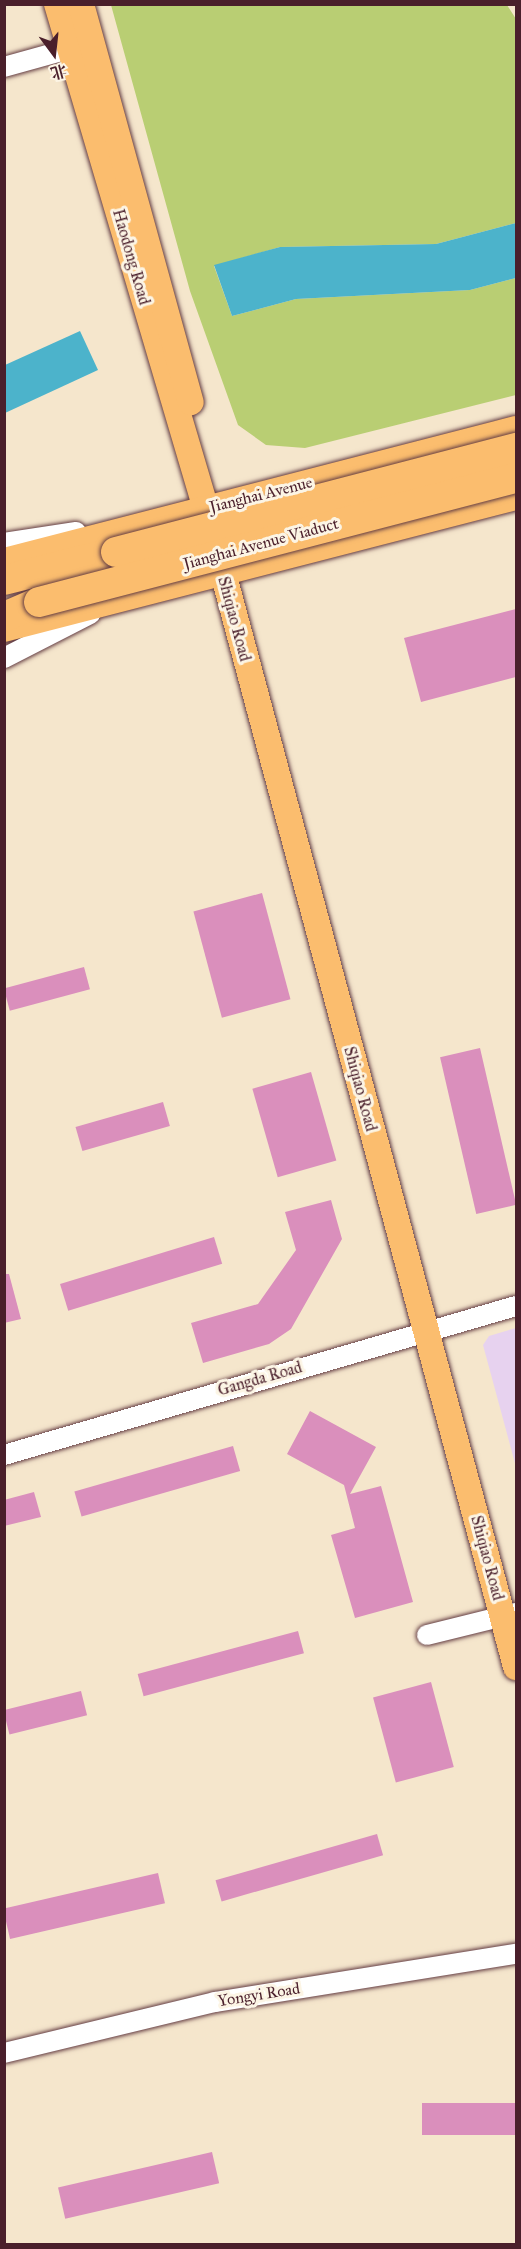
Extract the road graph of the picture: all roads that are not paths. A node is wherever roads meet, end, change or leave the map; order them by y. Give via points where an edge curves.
1 (57, 4) edge
2 (81, 4) edge
3 (69, 49) junction
4 (4, 67) edge
5 (516, 429) edge
6 (516, 448) edge
7 (516, 478) edge
8 (516, 497) edge
9 (213, 507) junction
10 (159, 522) junction
11 (4, 543) edge
12 (116, 552) junction
13 (4, 561) edge
14 (4, 572) edge
15 (230, 572) junction
16 (4, 580) edge
17 (39, 602) junction
18 (112, 602) junction
19 (4, 611) edge
20 (4, 617) edge
21 (4, 630) edge
22 (4, 658) edge
23 (516, 1306) edge
24 (433, 1328) junction
25 (4, 1455) edge
26 (512, 1610) edge
27 (427, 1635) dead end
28 (516, 1667) edge
29 (516, 1954) edge
30 (4, 2053) edge

1 - 3 main road, Haodong Road
2 - 9 main road, Haodong Road
3 - 4 street
3 - 9 main road, Haodong Road
5 - 9 main road, Jianghai Avenue
6 - 12 highway, Jianghai Avenue Viaduct, bridge
7 - 17 highway, Jianghai Avenue Viaduct, bridge
8 - 15 main road
9 - 10 main road, Jianghai Avenue
9 - 15 main road, Shiqiao Road
10 - 11 street
10 - 13 main road, Jianghai Avenue
12 - 14 highway
12 - 16 highway, Jianghai Avenue Viaduct
15 - 18 main road
15 - 24 main road, Shiqiao Road
17 - 19 highway, Jianghai Avenue Viaduct
17 - 20 highway
18 - 21 main road
18 - 22 street
23 - 24 street, Gangda Road
24 - 25 street, Gangda Road
24 - 26 main road, Shiqiao Road
26 - 27 street
26 - 28 main road, Shiqiao Road
29 - 30 street, Yongyi Road via 215,2002

